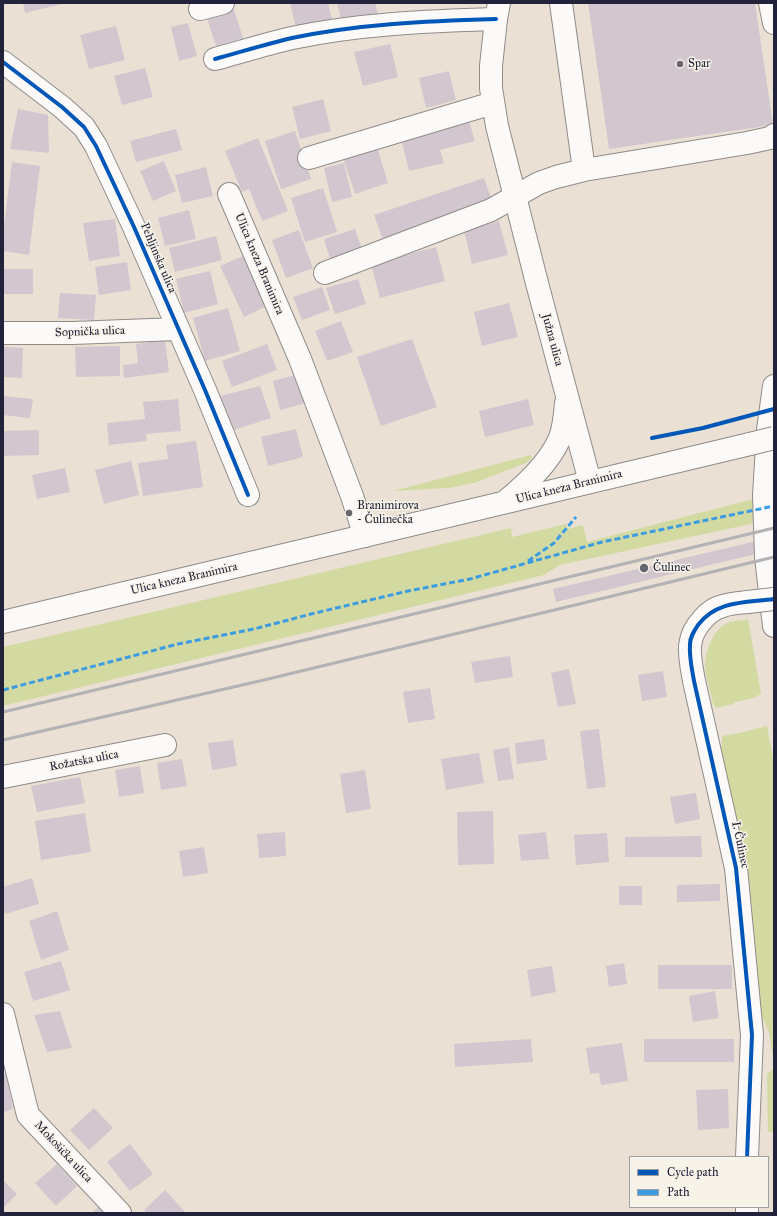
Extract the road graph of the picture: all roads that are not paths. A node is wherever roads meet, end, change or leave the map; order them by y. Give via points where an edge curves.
1 (223, 3) edge
2 (561, 3) edge
3 (770, 3) edge
4 (200, 9) dead end
5 (497, 11) edge
6 (774, 23) edge
7 (215, 59) dead end
8 (3, 62) edge
9 (493, 103) junction
10 (774, 135) edge
11 (309, 158) dead end
12 (584, 170) junction
13 (229, 194) dead end
14 (514, 198) junction
15 (325, 272) dead end
16 (177, 328) junction
17 (3, 333) edge
18 (774, 386) edge
19 (566, 393) junction
20 (774, 438) edge
21 (590, 482) junction
22 (248, 495) dead end
23 (503, 503) junction
24 (365, 536) junction
25 (774, 599) edge
26 (3, 622) edge
27 (774, 626) edge
28 (165, 746) dead end
29 (3, 777) edge
30 (3, 1014) edge
31 (748, 1156) edge
32 (120, 1213) edge

1 - 4 street
2 - 12 street
3 - 6 street
5 - 7 street via 446,20 366,26 292,38
5 - 9 street, Južna ulica via 491,66
8 - 16 street, Pehljinska ulica via 62,107 84,127 92,139 134,227
9 - 11 street
9 - 14 street, Južna ulica
10 - 12 street via 747,143
12 - 14 street via 539,183
13 - 24 street, Ulica kneza Branimira via 300,359
14 - 15 street via 491,210
14 - 19 street, Južna ulica
16 - 17 street, Sopnička ulica via 73,333
16 - 22 street, Pehljinska ulica
18 - 27 street via 764,495 766,557
19 - 21 street, Južna ulica
19 - 23 street via 565,414 559,440 540,468 524,486
20 - 21 street, Ulica kneza Branimira, bridge
21 - 23 street, Ulica kneza Branimira
23 - 24 street, Ulica kneza Branimira
24 - 26 street, Ulica kneza Branimira
25 - 31 street, I. Čulinec, bridge via 723,606 710,612 693,632 690,643 694,681 736,868 752,1034
28 - 29 street, Rožatska ulica
30 - 32 street, Mokošička ulica via 28,1115

